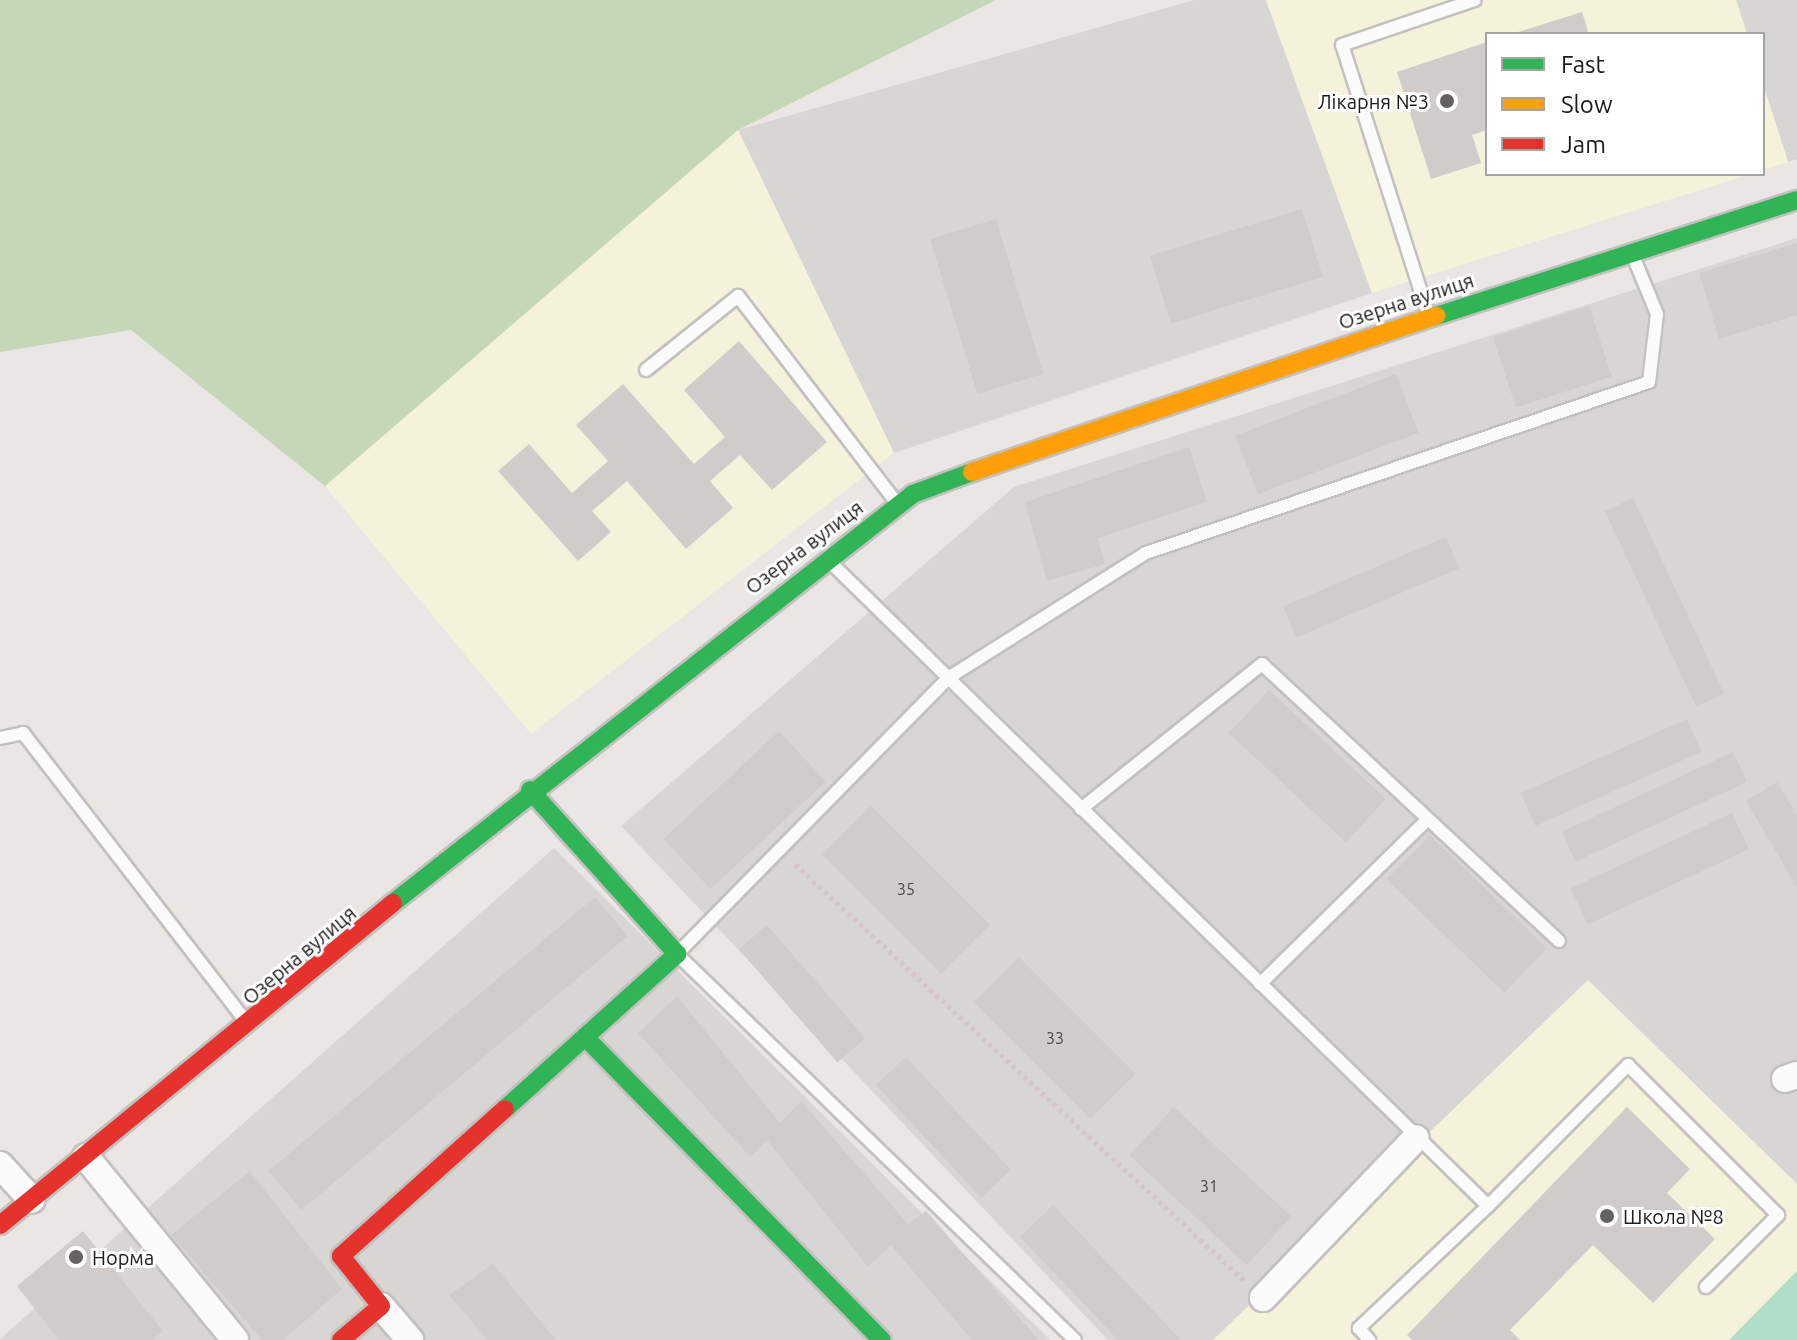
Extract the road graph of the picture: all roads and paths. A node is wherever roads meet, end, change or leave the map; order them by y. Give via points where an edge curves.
1 (1475, 0) edge
2 (1797, 200) edge
3 (1632, 252) junction
4 (1429, 317) junction
5 (646, 370) dead end
6 (898, 504) junction
7 (824, 556) junction
8 (948, 678) junction
9 (0, 738) edge
10 (530, 790) junction
11 (1081, 809) junction
12 (1428, 819) junction
13 (780, 850) junction
14 (1559, 941) dead end
15 (677, 954) junction
16 (1260, 984) junction
17 (249, 1025) junction
18 (585, 1037) junction
19 (1416, 1138) junction
20 (86, 1157) junction
21 (0, 1165) edge
22 (32, 1200) junction
23 (1488, 1206) junction
24 (0, 1225) edge
25 (1706, 1287) dead end
26 (1263, 1298) joint
27 (381, 1306) junction
28 (229, 1338) edge
29 (341, 1340) edge
30 (410, 1340) edge
31 (882, 1340) edge
32 (1075, 1340) edge
33 (1369, 1340) edge

1 - 4 lane via 1342,45
2 - 3 street, Озерна вулиця
3 - 4 street, Озерна вулиця
3 - 8 lane via 1657,314 1649,382 1146,553
4 - 6 street, Озерна вулиця via 1093,427
5 - 6 lane via 738,296
6 - 7 street, Озерна вулиця
7 - 8 lane
7 - 10 street, Озерна вулиця
8 - 11 lane
8 - 13 lane
9 - 17 lane via 23,733
10 - 15 street
10 - 17 street, Озерна вулиця
11 - 12 lane via 1262,664
11 - 16 lane
12 - 14 lane
12 - 16 lane
13 - 15 lane
13 - 26 path
15 - 18 street
15 - 32 lane
16 - 19 lane
17 - 20 street, Озерна вулиця
18 - 27 street via 341,1256
18 - 31 street
19 - 23 lane
19 - 26 street
20 - 22 street, Озерна вулиця
20 - 28 street
21 - 22 street
22 - 24 street, Озерна вулиця
23 - 25 lane via 1628,1065 1778,1215
23 - 33 lane via 1359,1328
27 - 29 street
27 - 30 street

